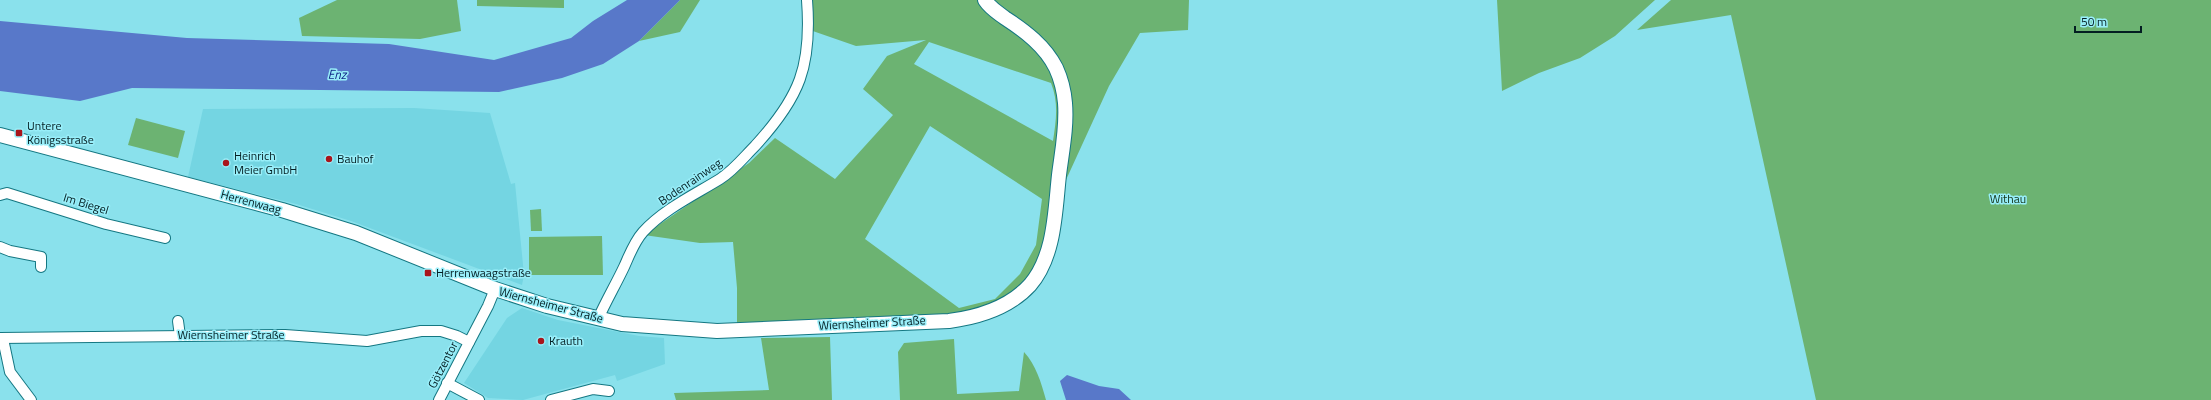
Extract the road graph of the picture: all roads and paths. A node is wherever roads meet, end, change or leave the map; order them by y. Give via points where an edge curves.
1 (807, 0) edge
2 (985, 0) edge
3 (0, 135) edge
4 (0, 195) edge
5 (165, 238) dead end
6 (0, 247) edge
7 (41, 267) dead end
8 (495, 289) junction
9 (598, 319) junction
10 (178, 320) dead end
11 (180, 336) junction
12 (1, 338) edge
13 (469, 342) junction
14 (448, 384) junction
15 (609, 391) dead end
16 (31, 400) edge
17 (440, 400) edge
18 (479, 400) edge
19 (551, 400) edge

1 - 9 street, Bodenrainweg via 807,53 802,76 789,104 737,165 721,178 684,199 642,232
2 - 9 main road, Wiernsheimer Straße via 991,8 1030,36 1051,59 1064,89 1066,122 1052,233 1044,262 1031,284 1020,295 993,310 971,318 949,321 717,331 622,324
3 - 8 main road, Herrenwaag via 282,210 356,233
4 - 5 street, Im Biegel via 7,193 106,224
6 - 7 street via 41,257
8 - 9 main road, Wiernsheimer Straße
8 - 13 street, Wiernsheimer Straße
10 - 11 street
11 - 12 street, Wiernsheimer Straße
11 - 13 street, Wiernsheimer Straße via 285,335 367,341 421,331 441,331
12 - 16 street via 10,372
13 - 14 street, Götzentor
14 - 17 street, Götzentor
14 - 18 street
15 - 19 street via 593,389

